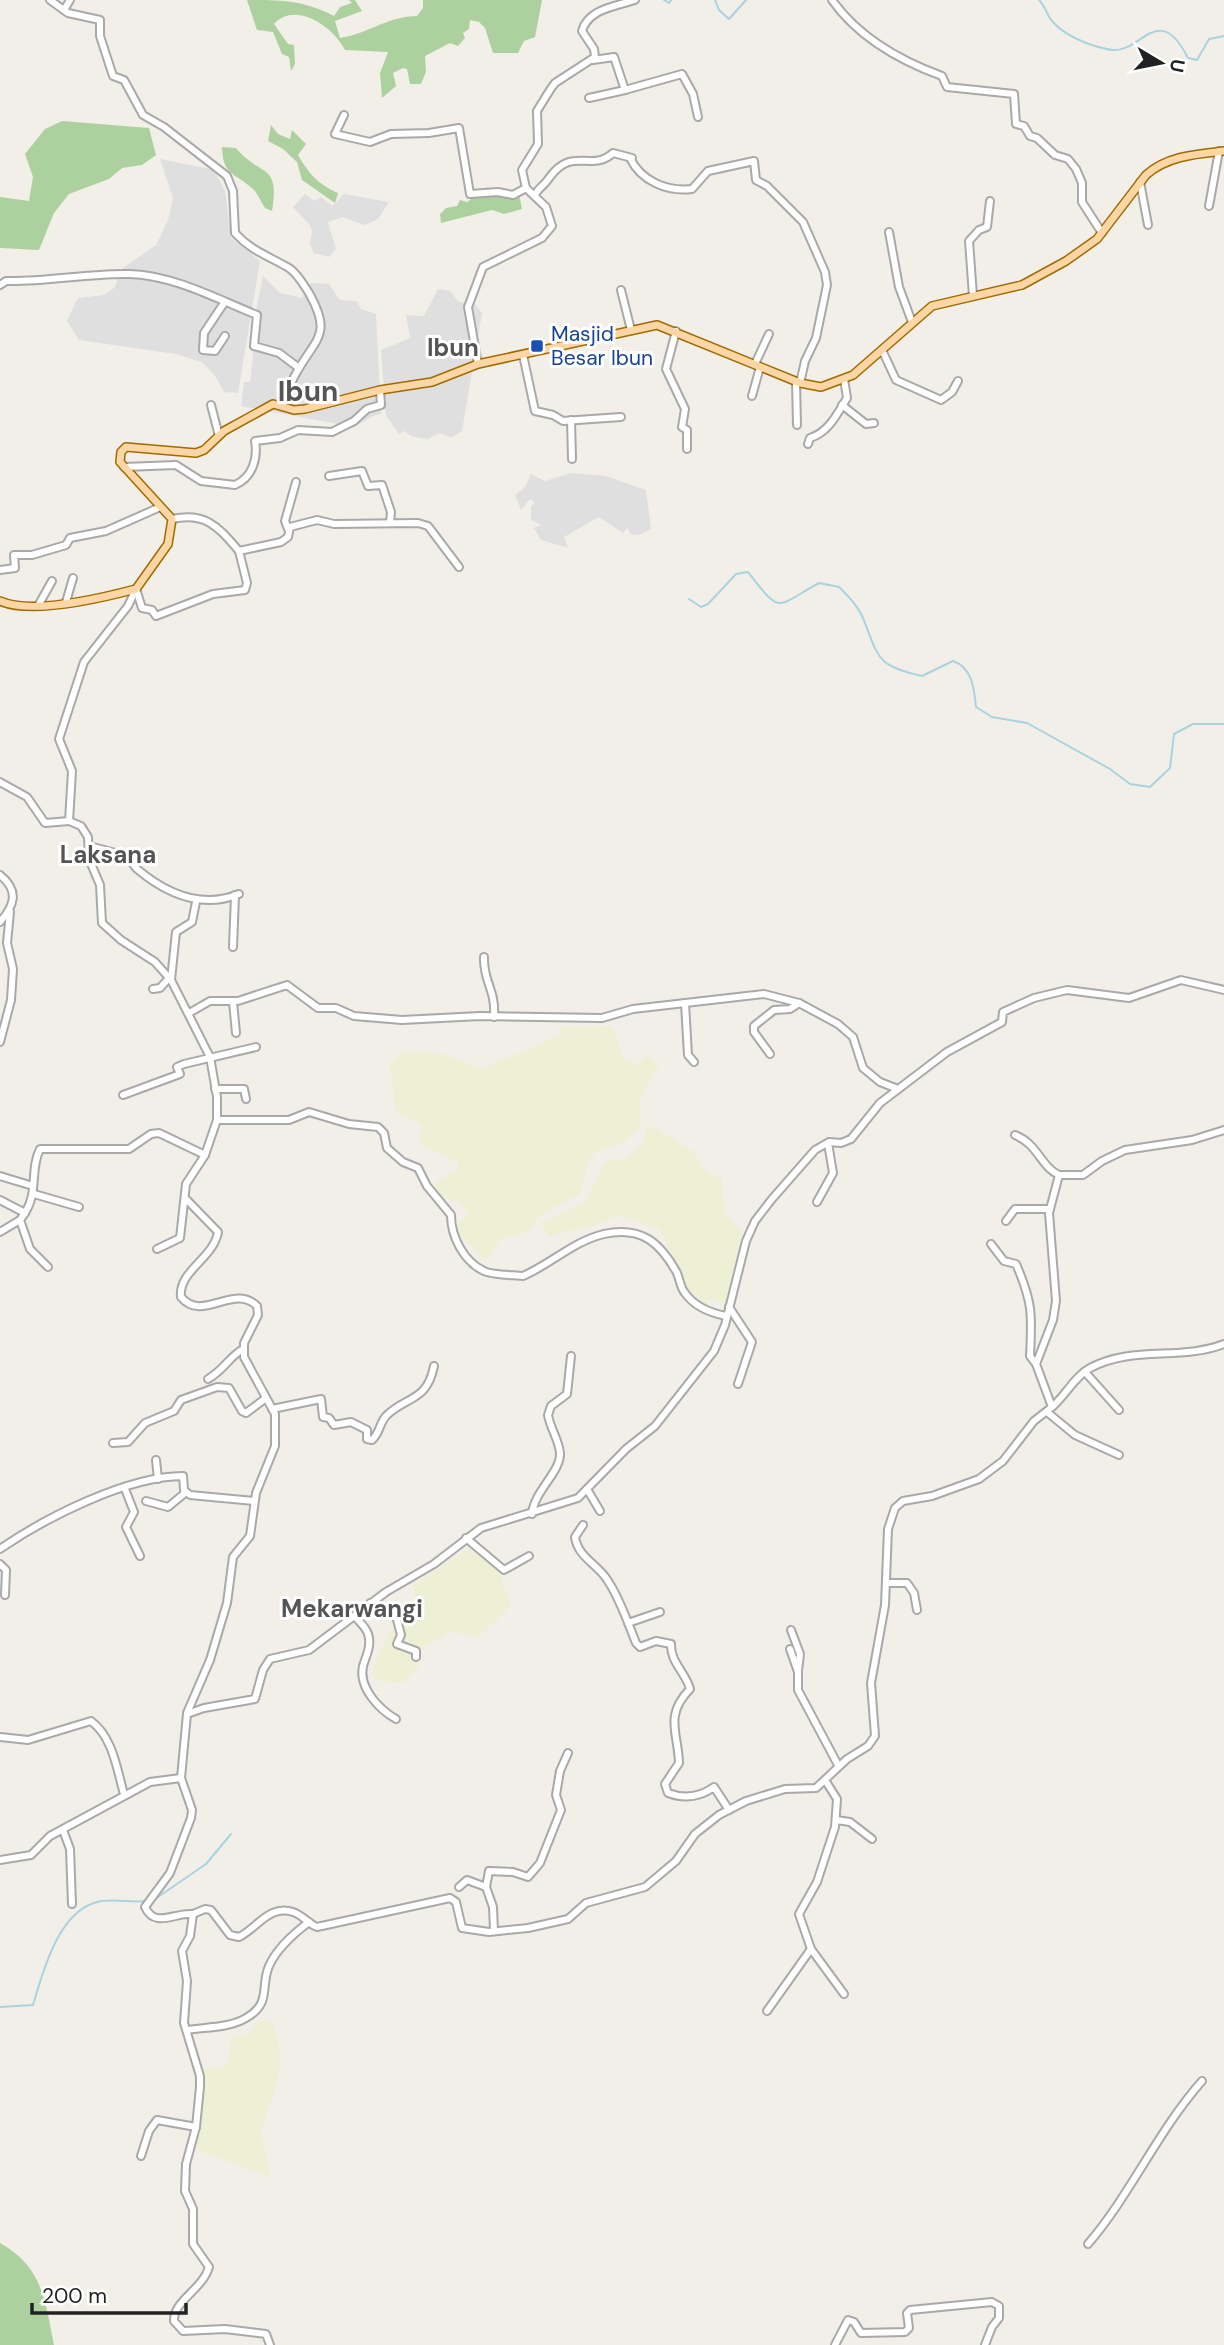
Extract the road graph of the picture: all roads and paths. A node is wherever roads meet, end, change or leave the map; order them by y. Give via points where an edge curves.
1 (50, 0) edge
2 (71, 0) edge
3 (635, 0) edge
4 (832, 0) edge
5 (64, 10) junction
6 (593, 60) junction
7 (625, 90) junction
8 (589, 98) dead end
9 (344, 115) dead end
10 (698, 117) dead end
11 (1221, 151) edge
12 (1140, 182) junction
13 (526, 188) junction
14 (535, 195) junction
15 (990, 201) dead end
16 (1209, 206) dead end
17 (1148, 225) dead end
18 (889, 232) dead end
19 (1102, 233) junction
20 (0, 285) edge
21 (621, 290) dead end
22 (973, 296) junction
23 (224, 303) junction
24 (912, 322) junction
25 (631, 330) junction
26 (676, 331) junction
27 (769, 334) dead end
28 (225, 336) dead end
29 (882, 350) junction
30 (523, 355) junction
31 (478, 364) junction
32 (757, 366) junction
33 (299, 368) junction
34 (844, 379) junction
35 (798, 382) junction
36 (958, 382) dead end
37 (380, 390) junction
38 (752, 396) dead end
39 (211, 405) dead end
40 (283, 405) junction
41 (842, 405) junction
42 (621, 417) dead end
43 (572, 420) junction
44 (874, 423) dead end
45 (797, 425) dead end
46 (219, 436) junction
47 (808, 444) dead end
48 (687, 449) dead end
49 (572, 459) dead end
50 (124, 467) junction
51 (329, 476) dead end
52 (296, 482) dead end
53 (158, 508) junction
54 (172, 519) junction
55 (390, 523) junction
56 (288, 529) junction
57 (239, 551) junction
58 (459, 567) dead end
59 (0, 570) edge
60 (73, 579) dead end
61 (52, 581) dead end
62 (136, 589) junction
63 (0, 601) edge
64 (65, 602) junction
65 (38, 606) junction
66 (0, 782) edge
67 (69, 821) junction
68 (89, 846) junction
69 (0, 876) edge
70 (196, 902) junction
71 (10, 912) junction
72 (0, 922) edge
73 (233, 947) dead end
74 (484, 957) dead end
75 (170, 979) junction
76 (153, 989) dead end
77 (1224, 990) edge
78 (233, 1002) junction
79 (685, 1003) junction
80 (799, 1003) junction
81 (188, 1013) junction
82 (494, 1017) junction
83 (236, 1033) dead end
84 (0, 1042) edge
85 (256, 1047) dead end
86 (770, 1054) dead end
87 (210, 1057) junction
88 (694, 1062) dead end
89 (215, 1089) junction
90 (898, 1089) junction
91 (123, 1096) dead end
92 (246, 1099) dead end
93 (217, 1120) junction
94 (1224, 1130) edge
95 (1015, 1135) dead end
96 (828, 1143) junction
97 (205, 1155) junction
98 (1059, 1175) junction
99 (0, 1176) edge
100 (33, 1186) junction
101 (34, 1194) junction
102 (0, 1200) edge
103 (187, 1200) junction
104 (817, 1202) dead end
105 (79, 1207) dead end
106 (1050, 1209) junction
107 (25, 1213) junction
108 (20, 1220) junction
109 (1006, 1221) dead end
110 (0, 1232) edge
111 (991, 1244) dead end
112 (157, 1250) dead end
113 (48, 1267) dead end
114 (729, 1307) junction
115 (726, 1316) junction
116 (1224, 1344) edge
117 (243, 1349) junction
118 (571, 1356) dead end
119 (1036, 1364) junction
120 (433, 1366) dead end
121 (1085, 1371) junction
122 (208, 1379) dead end
123 (749, 1384) dead end
124 (266, 1398) junction
125 (272, 1409) junction
126 (1050, 1410) junction
127 (1119, 1410) dead end
128 (113, 1443) dead end
129 (1119, 1455) dead end
130 (156, 1460) dead end
131 (158, 1479) junction
132 (125, 1489) junction
133 (587, 1489) junction
134 (186, 1493) junction
135 (146, 1501) dead end
136 (254, 1501) junction
137 (600, 1511) dead end
138 (532, 1514) junction
139 (583, 1525) dead end
140 (466, 1538) junction
141 (0, 1549) edge
142 (140, 1556) dead end
143 (529, 1556) dead end
144 (0, 1564) edge
145 (886, 1583) junction
146 (5, 1595) dead end
147 (370, 1603) junction
148 (917, 1610) dead end
149 (660, 1612) dead end
150 (355, 1616) junction
151 (628, 1623) junction
152 (791, 1630) dead end
153 (790, 1649) dead end
154 (416, 1657) dead end
155 (798, 1672) junction
156 (187, 1714) junction
157 (396, 1719) dead end
158 (0, 1737) edge
159 (568, 1753) dead end
160 (838, 1765) junction
161 (181, 1778) junction
162 (825, 1780) junction
163 (124, 1794) junction
164 (729, 1810) junction
165 (836, 1820) junction
166 (62, 1830) junction
167 (872, 1839) dead end
168 (0, 1860) edge
169 (459, 1887) dead end
170 (486, 1887) junction
171 (72, 1904) dead end
172 (193, 1914) junction
173 (309, 1922) junction
174 (494, 1931) junction
175 (811, 1949) junction
176 (844, 1994) dead end
177 (767, 2011) dead end
178 (187, 2030) junction
179 (1202, 2081) dead end
180 (196, 2127) junction
181 (141, 2157) dead end
182 (1088, 2244) dead end
183 (270, 2345) edge
184 (835, 2345) edge
185 (985, 2345) edge

1 - 5 street
2 - 5 street
3 - 6 street via 608,7 586,20 582,31 594,49
4 - 19 street via 889,52 942,76 947,87 1014,93 1016,124 1055,155 1068,159 1081,176 1082,202
5 - 33 street via 100,20 110,70 124,80 143,115 227,176 233,191 235,233 250,248 292,270 301,280 321,323 317,344
6 - 7 street via 614,57
6 - 13 street via 555,83 537,111 538,144 522,170
7 - 8 street
7 - 10 street via 682,74
9 - 13 street via 335,134 360,142 391,134 459,128 470,194 513,195
11 - 12 main road via 1168,161
11 - 16 street
12 - 17 street
12 - 19 main road
13 - 14 street
14 - 31 street via 552,219 549,232 485,265 472,290 468,307
14 - 35 street via 567,160 602,161 613,153 631,158 641,176 676,190 692,189 708,171 754,161 756,180 803,222 827,285 816,338
15 - 22 street via 988,226 969,240
18 - 24 street via 899,287
19 - 22 main road via 1090,246 1035,279 1009,290
20 - 23 street via 129,274 194,289
21 - 25 street
22 - 24 main road via 941,303
23 - 28 street via 204,333 203,350 215,351
23 - 33 street via 258,317 254,346 279,353
24 - 29 main road
25 - 26 main road via 657,325
25 - 30 main road
26 - 32 main road
26 - 48 street via 666,369 685,409 682,427 687,430
27 - 32 street
29 - 34 main road
29 - 36 street via 896,380 941,400
30 - 31 main road
30 - 43 street via 533,410 560,421
31 - 37 main road via 432,382
32 - 35 main road
32 - 38 street
33 - 40 street
34 - 35 main road via 821,387
34 - 41 street via 848,394
35 - 45 street
37 - 40 main road via 294,410
37 - 50 street via 381,405 335,431 298,430 255,441 258,452 249,475 235,485 201,481 176,465
39 - 46 street
40 - 46 main road via 273,404
41 - 44 street via 866,424
41 - 47 street via 824,432 810,438
42 - 43 street
43 - 49 street
46 - 50 main road via 196,453 126,447 120,455
50 - 53 main road
51 - 55 street via 362,471 368,486 382,485
52 - 56 street via 285,521
53 - 54 main road
53 - 59 street via 106,531 69,539 66,545 14,555 14,569
54 - 57 street via 209,520
54 - 62 main road via 168,544
55 - 56 street via 317,520
55 - 58 street via 428,526
56 - 57 street via 288,537 281,542
57 - 62 street via 245,590 213,594 156,616 142,608
60 - 64 street
61 - 65 street
62 - 64 main road
62 - 67 street via 84,662 60,733 72,771
63 - 65 main road
64 - 65 main road
66 - 67 street via 27,797 45,823
67 - 68 street via 86,832
68 - 70 street via 127,856 165,888
68 - 75 street via 104,926 144,953
69 - 71 street via 12,888
70 - 73 street via 237,895
70 - 75 street via 192,922 176,932
71 - 72 street
71 - 84 street via 11,1000
74 - 82 street via 484,974 495,998
75 - 76 street
75 - 81 street
77 - 90 street via 1181,980 1129,998 1077,989 1052,992 1003,1012 1002,1022 953,1048
78 - 81 street via 210,1001
78 - 82 street via 287,985 318,1008 336,1008 354,1016 402,1020
78 - 83 street
79 - 80 street via 754,993
79 - 82 street via 593,1018
79 - 88 street via 688,1055
80 - 86 street via 790,1010 774,1010 754,1026
80 - 90 street via 838,1024 856,1045 863,1068
81 - 87 street
85 - 87 street
87 - 89 street
87 - 91 street via 179,1066 180,1074
89 - 92 street via 244,1089
89 - 93 street
90 - 96 street via 874,1108 851,1139
93 - 97 street
93 - 115 street via 289,1120 309,1112 380,1128 387,1148 418,1168 451,1215 450,1231 460,1249 487,1272 526,1276 554,1256 599,1236 642,1234 673,1269 686,1295
94 - 98 street via 1125,1150 1083,1175
95 - 98 street via 1029,1141
96 - 104 street via 833,1173
96 - 114 street via 815,1150 755,1221
97 - 100 street via 159,1133 129,1149 41,1149
97 - 103 street via 186,1184
98 - 106 street
99 - 100 street
100 - 101 street
101 - 105 street
101 - 107 street
102 - 107 street
103 - 112 street via 180,1238
103 - 117 street via 218,1232 208,1255 180,1288 181,1297 201,1306 235,1297 255,1303 258,1315
106 - 109 street via 1015,1209
106 - 119 street via 1056,1301
107 - 108 street
108 - 110 street
108 - 113 street via 30,1249
111 - 119 street via 1004,1261 1016,1264 1027,1290 1034,1321 1030,1356
114 - 115 street
114 - 123 street via 752,1342 739,1381
115 - 133 street via 715,1351 669,1410
116 - 121 street via 1182,1354 1113,1357
117 - 122 street
117 - 124 street via 246,1364
118 - 138 street via 567,1394 548,1413 559,1462 534,1502
119 - 126 street
120 - 125 street via 429,1384 413,1401 387,1416 372,1440 367,1439 366,1430 352,1423 334,1425 323,1416 321,1399
121 - 126 street
121 - 127 street
124 - 125 street
124 - 128 street via 246,1413 229,1388 217,1387 181,1399 174,1411 145,1423 128,1442
125 - 136 street via 275,1446
126 - 129 street via 1075,1435
126 - 145 street via 1034,1421 1003,1461 974,1482 900,1502 890,1516
130 - 131 street
131 - 132 street
131 - 134 street via 183,1476
132 - 141 street via 50,1518
132 - 142 street via 134,1512 126,1527
133 - 137 street
133 - 138 street via 578,1498
134 - 135 street via 168,1507
134 - 136 street
136 - 156 street via 250,1536 233,1557 222,1621
138 - 140 street via 490,1525
139 - 151 street via 575,1542 609,1581
140 - 143 street via 504,1570
140 - 147 street via 435,1564
144 - 146 street via 6,1570
145 - 148 street via 907,1583
145 - 160 street via 871,1682 875,1736 868,1746
147 - 150 street
147 - 154 street via 396,1616 401,1636 397,1644 411,1647
149 - 151 street
150 - 156 street via 309,1650 270,1659 255,1699
150 - 157 street via 369,1640 362,1669 367,1689 374,1702
151 - 164 street via 640,1647 656,1640 671,1644 690,1687 674,1715 679,1763 665,1784 668,1793 681,1797 714,1787
152 - 155 street via 800,1654
153 - 155 street
155 - 160 street via 798,1690
156 - 161 street
158 - 163 street via 25,1740 92,1721 108,1741
159 - 170 street via 556,1796 561,1810 538,1868 528,1877 490,1870
160 - 162 street
161 - 163 street via 150,1782
161 - 172 street via 191,1818 170,1873 145,1904 157,1920
162 - 164 street via 816,1788 785,1789
162 - 165 street via 837,1799
163 - 166 street
164 - 174 street via 695,1834 676,1861 645,1887 586,1903 568,1919
165 - 167 street via 850,1822
165 - 175 street via 817,1882 799,1914
166 - 168 street via 31,1855
166 - 171 street via 69,1849
169 - 170 street via 467,1880
170 - 174 street
172 - 173 street via 211,1910 233,1937 280,1910 295,1912
172 - 178 street via 182,1951
173 - 174 street via 317,1927 345,1923 450,1898 456,1900 462,1928
173 - 178 street via 292,1934 269,1967 265,1999 248,2017
175 - 176 street
175 - 177 street
178 - 180 street via 200,2076
179 - 182 street via 1175,2112
180 - 181 street via 157,2120
180 - 183 street via 186,2164 185,2191 193,2209 193,2244 209,2267 196,2290 179,2304 174,2321 183,2331 225,2329 266,2334
184 - 185 street via 848,2320 861,2333 905,2332 910,2309 992,2302 999,2306 999,2318

